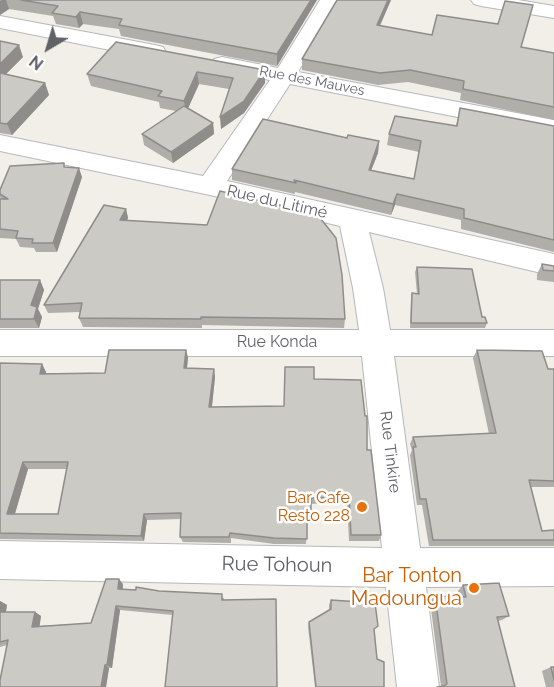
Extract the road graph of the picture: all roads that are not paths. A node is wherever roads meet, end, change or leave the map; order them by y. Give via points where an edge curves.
1 (330, 0) edge
2 (481, 0) edge
3 (554, 12) edge
4 (0, 22) edge
5 (171, 55) edge
6 (205, 61) edge
7 (284, 76) junction
8 (554, 128) edge
9 (1, 146) edge
10 (210, 186) junction
11 (352, 219) junction
12 (554, 265) edge
13 (376, 342) junction
14 (0, 343) edge
15 (554, 343) edge
16 (0, 560) edge
17 (554, 567) edge
18 (404, 568) junction
19 (418, 687) edge

1 - 7 street
2 - 3 street
4 - 5 street
6 - 7 street, Rue des Mauves
7 - 8 street, Rue des Mauves
7 - 10 street
9 - 10 street, Rue du Litimé
10 - 11 street, Rue du Litimé
11 - 12 street, Rue du Litimé
11 - 13 street, Rue Tinkire
13 - 14 street, Rue Konda
13 - 15 street, Rue Konda
13 - 18 street, Rue Tinkire
16 - 18 street, Rue Tohoun
17 - 18 street, Rue Tohoun
18 - 19 street, Rue Tinkire

